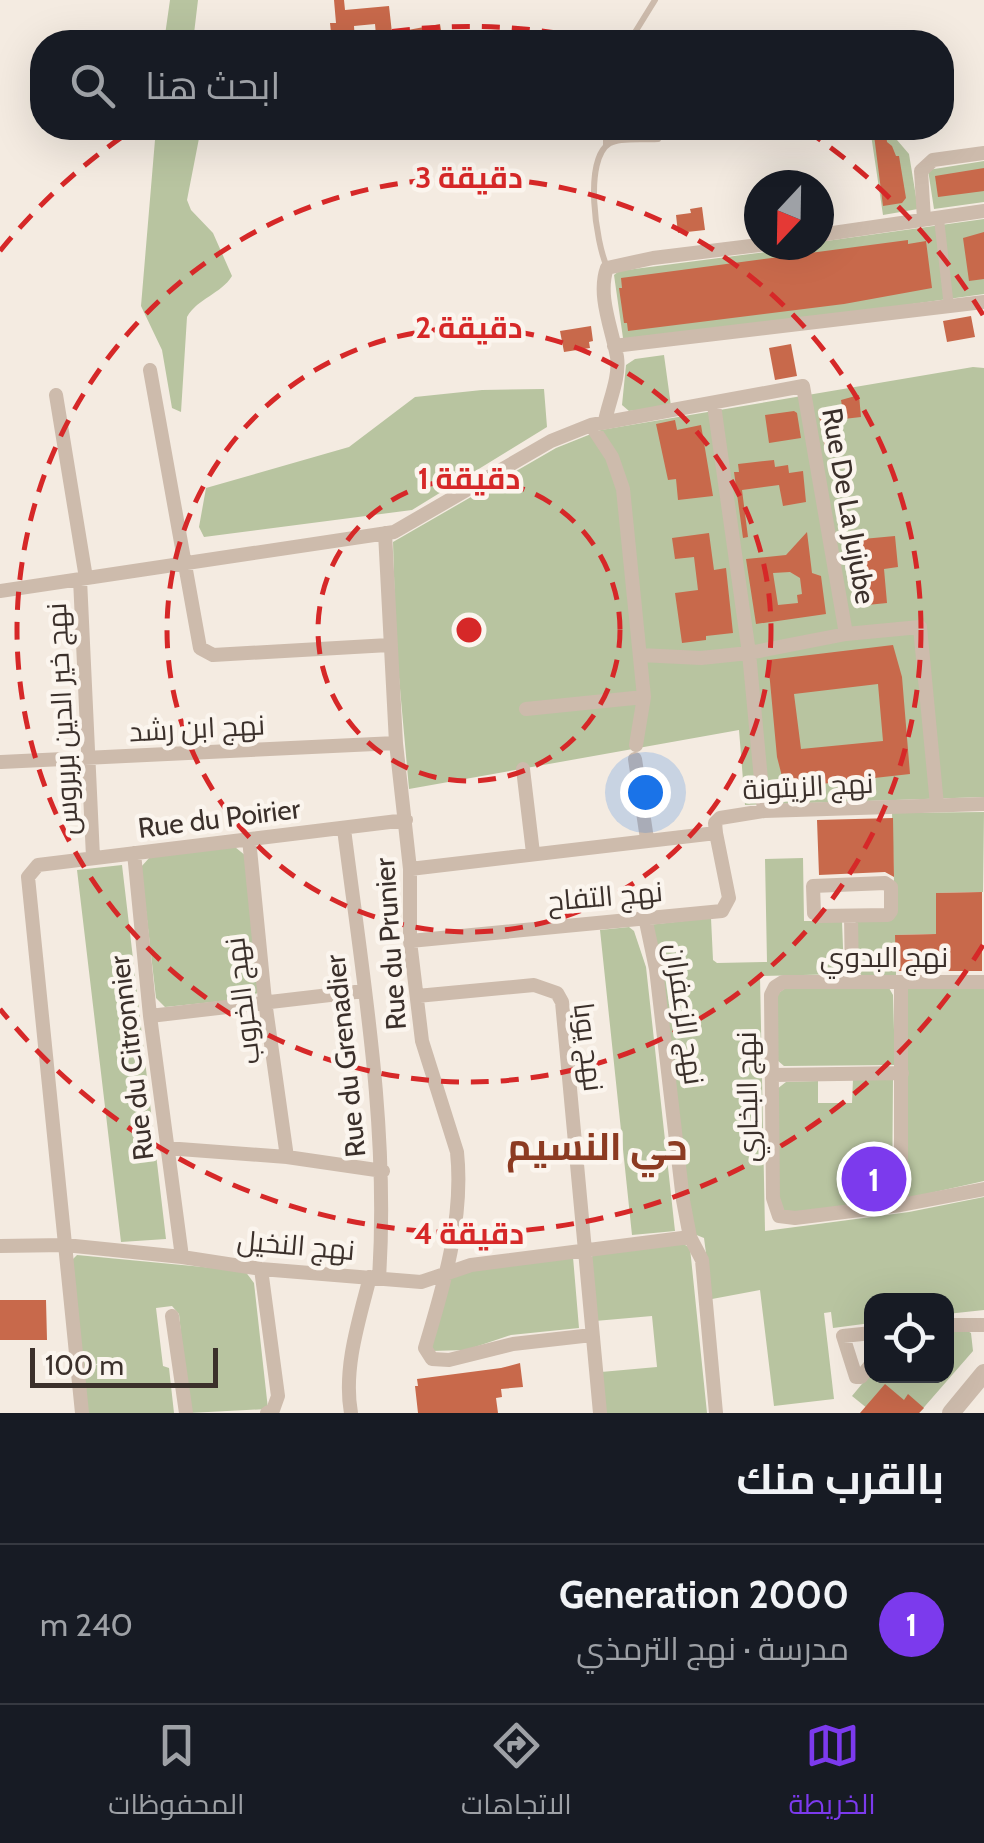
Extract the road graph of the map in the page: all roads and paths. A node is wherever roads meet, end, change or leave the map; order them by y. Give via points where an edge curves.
1 (655, 0) edge
2 (636, 30) edge
3 (606, 140) edge
4 (636, 140) edge
5 (606, 146) junction
6 (984, 153) edge
7 (984, 211) edge
8 (932, 219) junction
9 (834, 232) edge
10 (744, 246) edge
11 (608, 268) junction
12 (984, 302) edge
13 (949, 307) junction
14 (614, 346) junction
15 (150, 370) dead end
16 (56, 396) dead end
17 (714, 404) junction
18 (598, 423) junction
19 (385, 533) junction
20 (182, 564) junction
21 (83, 579) junction
22 (0, 591) edge
23 (846, 634) junction
24 (388, 645) junction
25 (749, 653) junction
26 (640, 654) junction
27 (644, 697) junction
28 (526, 709) dead end
29 (396, 743) junction
30 (91, 759) junction
31 (1, 762) edge
32 (523, 769) dead end
33 (984, 804) edge
34 (937, 805) junction
35 (764, 811) junction
36 (406, 820) junction
37 (344, 829) junction
38 (716, 832) junction
39 (647, 838) junction
40 (249, 839) junction
41 (134, 853) junction
42 (534, 853) junction
43 (93, 857) junction
44 (410, 869) junction
45 (851, 916) junction
46 (645, 917) junction
47 (410, 941) junction
48 (852, 981) junction
49 (783, 982) joint
50 (901, 982) junction
51 (984, 982) edge
52 (364, 992) junction
53 (416, 996) junction
54 (265, 1001) junction
55 (150, 1016) junction
56 (902, 1073) junction
57 (774, 1076) junction
58 (166, 1148) junction
59 (287, 1157) junction
60 (383, 1171) junction
61 (984, 1189) edge
62 (901, 1205) junction
63 (690, 1237) junction
64 (0, 1246) edge
65 (65, 1246) junction
66 (584, 1249) junction
67 (182, 1257) junction
68 (260, 1269) junction
69 (446, 1275) junction
70 (374, 1278) junction
71 (172, 1316) dead end
72 (954, 1325) edge
73 (984, 1326) edge
74 (864, 1334) edge
75 (592, 1336) junction
76 (864, 1373) edge
77 (984, 1373) edge
78 (82, 1413) edge
79 (186, 1413) edge
80 (267, 1413) edge
81 (351, 1413) edge
82 (600, 1413) edge
83 (716, 1413) edge
84 (951, 1413) edge

1 - 2 lane
3 - 5 lane
4 - 5 lane
5 - 11 lane via 594,206
6 - 8 street via 926,164 921,171
7 - 8 street
8 - 9 street
8 - 13 street
10 - 11 street
11 - 14 street
12 - 13 street
13 - 14 street
14 - 18 street via 618,360
15 - 20 street
16 - 21 street, نهج خير الدين بربروس
17 - 18 street
17 - 23 street, Rue De La Jujube via 803,386
17 - 25 street
18 - 19 street via 550,442 401,530
18 - 26 street via 624,490
19 - 20 street
19 - 24 street, Rue du Prunier
20 - 21 street
20 - 24 street via 205,653
21 - 22 street
21 - 30 street, نهج خير الدين بربروس
23 - 25 street
23 - 34 street via 920,627
24 - 29 street, Rue du Prunier
25 - 26 street
25 - 35 street
26 - 27 street
27 - 28 street
27 - 39 street via 636,752
29 - 30 street, نهج ابن رشد
29 - 36 street, Rue du Prunier
30 - 31 street, نهج ابن رشد
30 - 43 street, نهج خير الدين بربروس
32 - 42 street
33 - 34 street, نهج الزيتونة
34 - 35 street, نهج الزيتونة
35 - 38 street, نهج الزيتونة via 720,818
36 - 37 street, Rue du Poirier
36 - 44 street, Rue du Prunier
37 - 40 street, Rue du Poirier
37 - 52 street, Rue du Grenadier
38 - 39 street, نهج الزيتونة
38 - 46 street, نهج التفاح via 727,906
39 - 42 street, نهج الزيتونة
40 - 41 street, Rue du Poirier
40 - 54 street, نهج الخروب
41 - 43 street, Rue du Poirier
41 - 55 street, Rue du Citronnier
42 - 44 street, نهج الزيتونة
43 - 65 street, Rue du Poirier via 38,864 28,877
44 - 47 street, Rue du Prunier
45 - 45 street via 890,914 890,885 813,886 816,914
45 - 48 street
46 - 47 street, نهج التفاح
46 - 63 street, نهج الزعفران
47 - 53 street, Rue du Prunier
48 - 49 street, نهج البدوي
48 - 50 street, نهج البدوي
49 - 57 street, نهج البخاري via 771,994
50 - 51 street, نهج البدوي
50 - 56 street
52 - 54 street
52 - 60 street, Rue du Grenadier
53 - 66 street, نهج يوبا via 534,985 557,993
53 - 69 street, Rue du Prunier via 426,1060 458,1152
54 - 55 street
54 - 59 street, نهج الخروب
55 - 58 street, Rue du Citronnier
56 - 57 street
56 - 62 street
57 - 62 street, نهج البخاري via 773,1198 779,1216
58 - 59 street
58 - 67 street, Rue du Citronnier
59 - 60 street
60 - 70 street, Rue du Grenadier
61 - 62 street
63 - 66 street
63 - 83 street, نهج الزعفران via 702,1260
64 - 65 street, نهج النخيل
65 - 67 street, نهج النخيل
65 - 78 street
66 - 69 street, نهج النخيل
66 - 75 street, نهج يوبا
67 - 68 street, نهج النخيل
68 - 70 street, نهج النخيل
68 - 80 street via 278,1396
69 - 70 street, نهج النخيل via 420,1282
69 - 75 street, Rue du Prunier via 425,1348 432,1358
70 - 81 street, Rue du Grenadier via 354,1346
71 - 79 street
72 - 73 street
74 - 76 street via 843,1336 856,1377
75 - 82 street, نهج يوبا
77 - 84 street

